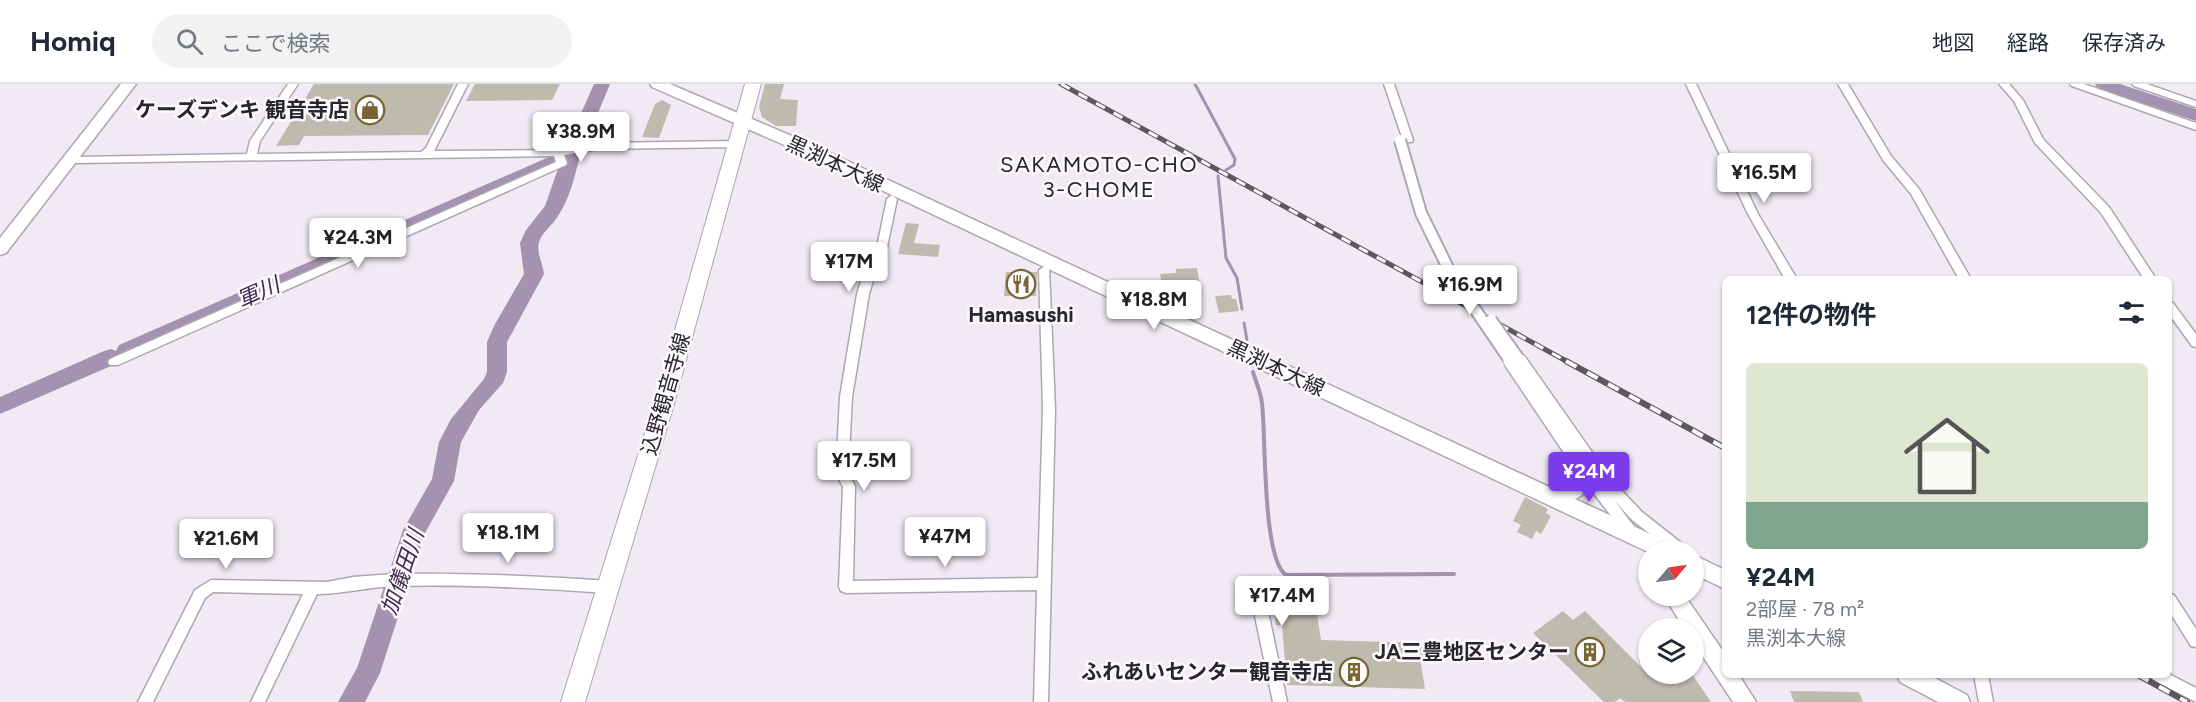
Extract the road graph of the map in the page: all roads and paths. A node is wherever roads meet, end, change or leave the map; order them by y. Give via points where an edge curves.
1 (129, 84) edge
2 (292, 84) edge
3 (463, 84) edge
4 (657, 84) edge
5 (753, 84) edge
6 (1388, 84) edge
7 (1690, 84) edge
8 (1843, 84) edge
9 (2004, 84) edge
10 (2075, 84) edge
11 (2137, 84) edge
12 (2196, 104) edge
13 (743, 122) junction
14 (2196, 127) edge
15 (1404, 140) junction
16 (738, 144) junction
17 (558, 153) junction
18 (421, 156) junction
19 (251, 158) junction
20 (76, 160) dead end
21 (892, 199) dead end
22 (0, 249) edge
23 (1045, 270) dead end
24 (1789, 276) edge
25 (1963, 276) edge
26 (2148, 276) edge
27 (2172, 310) edge
28 (2196, 343) edge
29 (114, 362) dead end
30 (1586, 464) junction
31 (1603, 479) junction
32 (1547, 494) junction
33 (1613, 508) junction
34 (1590, 515) junction
35 (1635, 536) junction
36 (1644, 540) edge
37 (1667, 540) edge
38 (1638, 541) edge
39 (1704, 569) edge
40 (1722, 578) edge
41 (1044, 584) junction
42 (1247, 585) dead end
43 (313, 587) junction
44 (609, 587) junction
45 (2172, 604) edge
46 (1681, 606) edge
47 (2196, 641) edge
48 (1722, 667) edge
49 (1729, 678) edge
50 (1914, 678) edge
51 (1982, 678) edge
52 (2163, 678) edge
53 (2196, 696) edge
54 (145, 702) edge
55 (258, 702) edge
56 (573, 702) edge
57 (1041, 702) edge
58 (1280, 702) edge
59 (1745, 702) edge
60 (1959, 702) edge
61 (1986, 702) edge

1 - 22 main road
2 - 19 street via 255,141
3 - 18 street via 430,150
4 - 13 main road, 黒渕本大線
5 - 13 main road, 込野観音寺線
6 - 15 street
7 - 24 street via 1752,214
8 - 25 street via 1887,158 1915,192
9 - 26 street via 2018,100 2040,141 2104,210
10 - 14 street
11 - 12 street
13 - 16 main road, 込野観音寺線
13 - 32 main road, 黒渕本大線
15 - 30 street, bridge via 1432,219 1471,292
15 - 30 street, bridge via 1412,188 1451,274
16 - 17 street via 598,147
16 - 44 main road, 込野観音寺線
17 - 18 street
17 - 29 street via 562,163
18 - 19 street
19 - 20 street
21 - 41 street via 879,262 870,272 863,294 846,397 842,474 849,486 846,587
23 - 41 street via 1048,408
27 - 28 street
30 - 31 street
30 - 32 street via 1584,485 1577,493 1568,497
30 - 33 street
31 - 35 street
31 - 37 street via 1637,516
32 - 34 main road, 黒渕本大線
33 - 34 street via 1611,518
33 - 35 street
34 - 35 main road, 黒渕本大線
35 - 36 main road, 黒渕本大線
35 - 38 main road
39 - 40 main road
41 - 57 street
42 - 58 street via 1254,585 1257,592
43 - 44 street via 399,580 510,580
43 - 54 street via 220,585 204,589
43 - 55 street
44 - 56 main road, 込野観音寺線
45 - 47 street
46 - 48 main road
49 - 59 main road
50 - 60 main road
51 - 61 street
52 - 53 street

